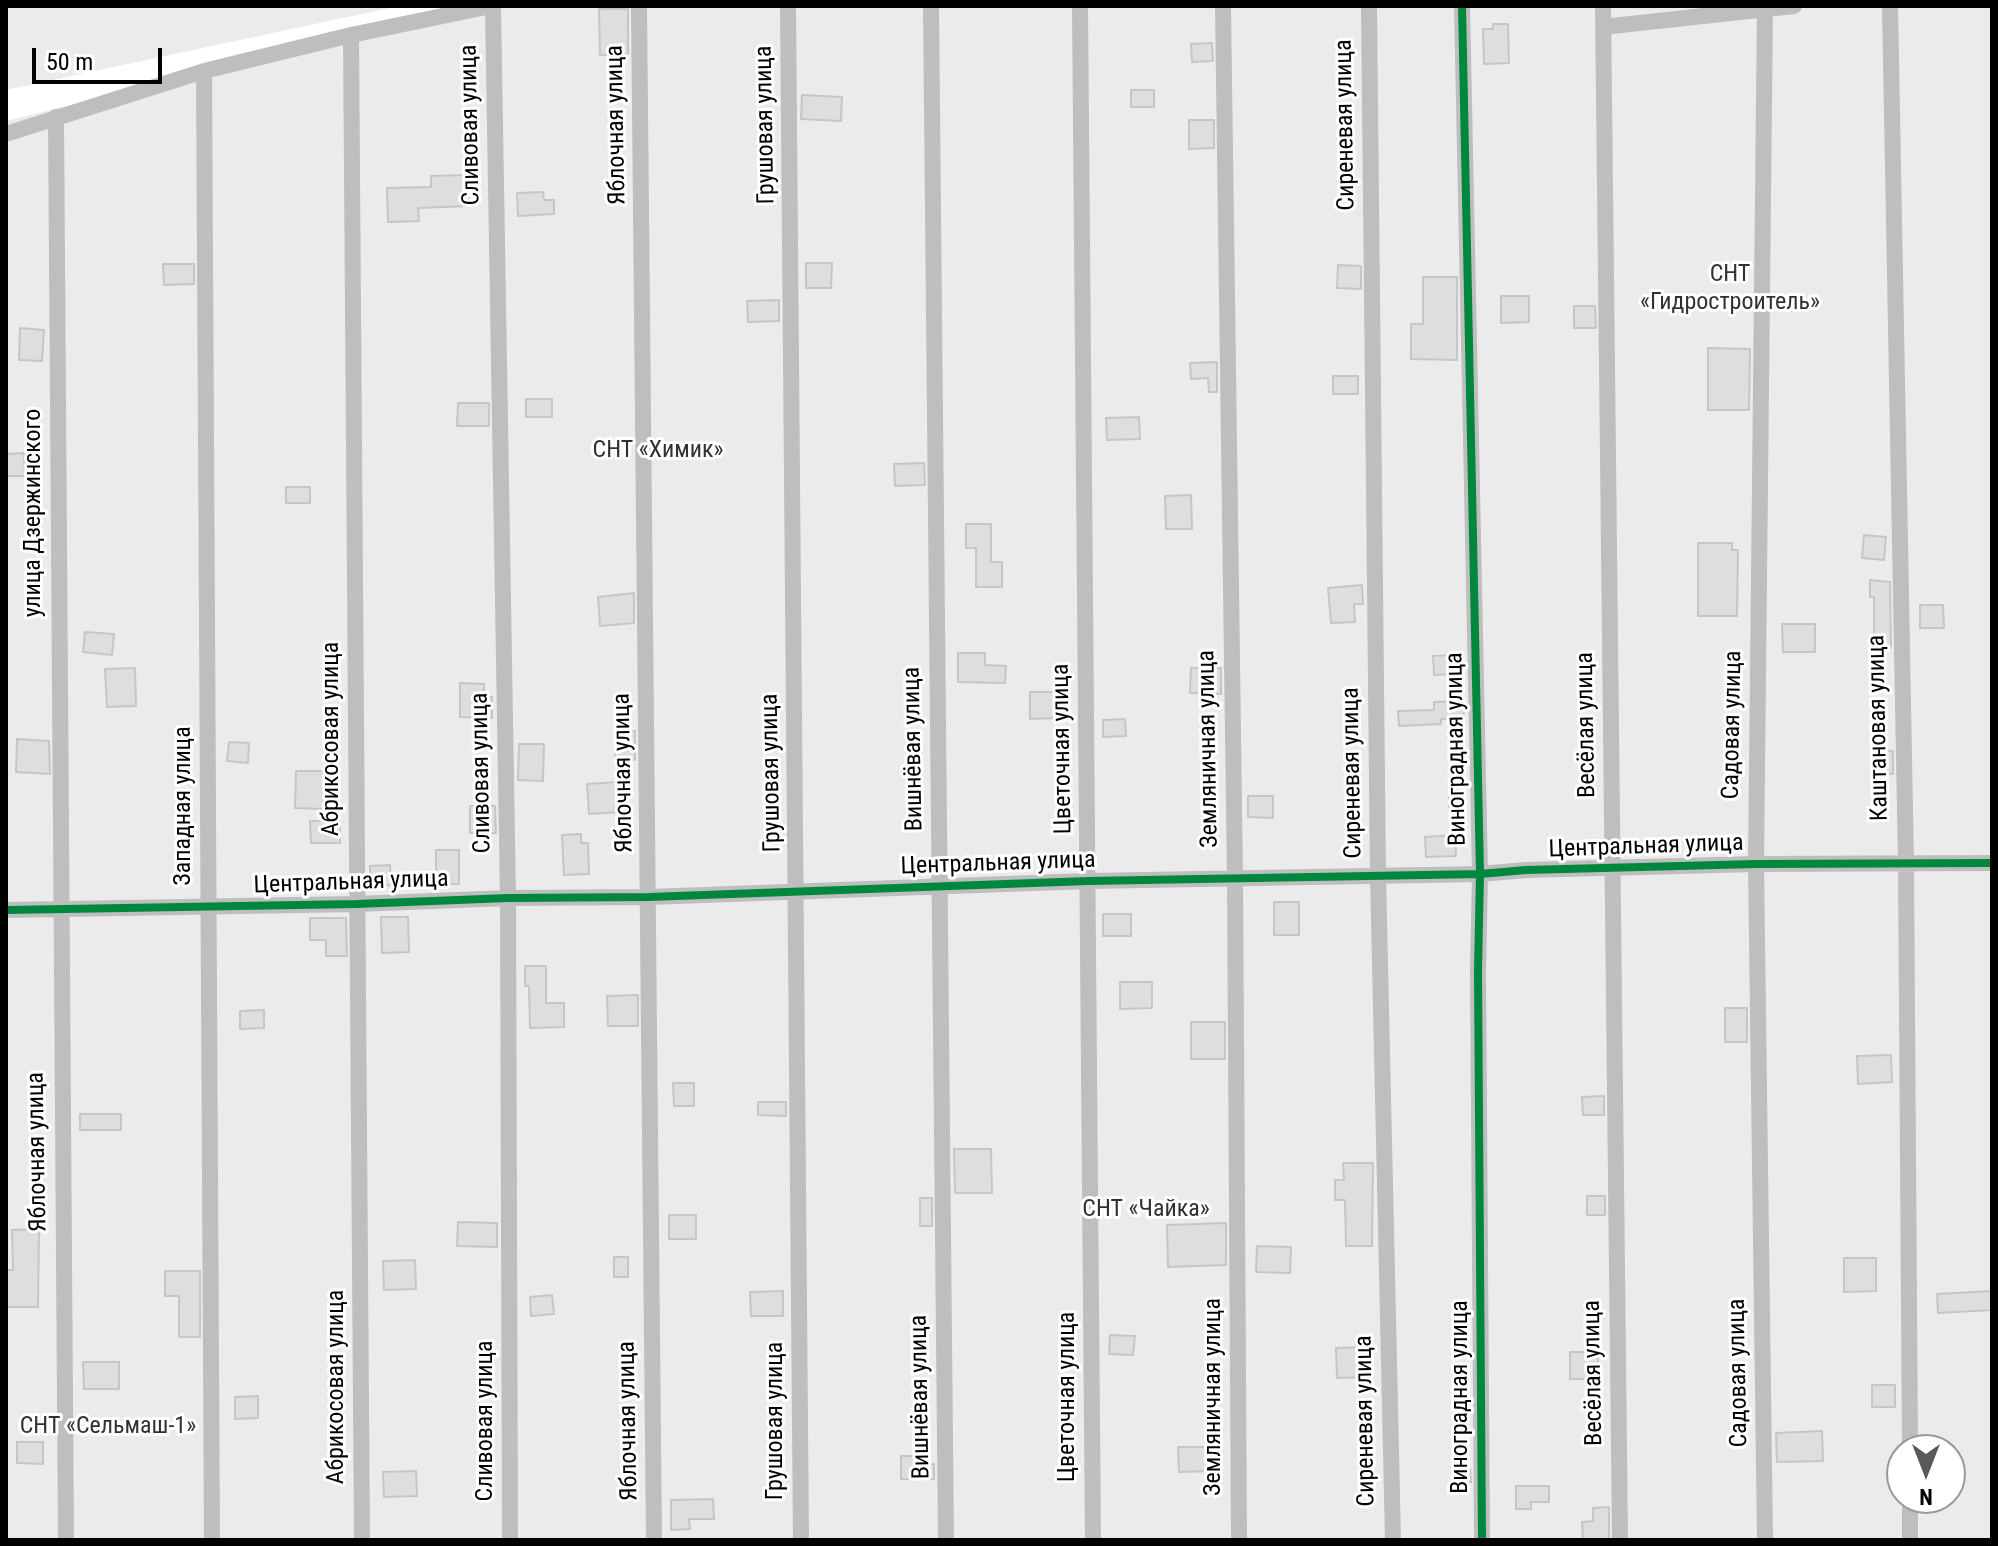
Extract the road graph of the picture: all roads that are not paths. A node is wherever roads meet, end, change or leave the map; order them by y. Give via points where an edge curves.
1 (492, 6) edge
2 (639, 6) edge
3 (788, 6) edge
4 (931, 6) edge
5 (1080, 6) edge
6 (1223, 6) edge
7 (1369, 6) edge
8 (1462, 6) edge
9 (1603, 6) edge
10 (1794, 6) edge
11 (1890, 6) edge
12 (1764, 8) edge
13 (1603, 27) junction
14 (351, 35) junction
15 (204, 71) junction
16 (56, 117) junction
17 (6, 134) edge
18 (1992, 863) edge
19 (1756, 864) junction
20 (1906, 864) junction
21 (1612, 870) junction
22 (1480, 874) junction
23 (1378, 875) junction
24 (1235, 878) junction
25 (1088, 881) junction
26 (940, 887) junction
27 (797, 890) junction
28 (649, 897) junction
29 (508, 898) junction
30 (357, 904) junction
31 (208, 906) junction
32 (60, 908) junction
33 (6, 910) edge
34 (1910, 1434) edge
35 (1910, 1514) edge
36 (66, 1540) edge
37 (212, 1540) edge
38 (362, 1540) edge
39 (510, 1540) edge
40 (654, 1540) edge
41 (801, 1540) edge
42 (946, 1540) edge
43 (1093, 1540) edge
44 (1239, 1540) edge
45 (1393, 1540) edge
46 (1482, 1540) edge
47 (1620, 1540) edge
48 (1765, 1540) edge
49 (1910, 1540) edge

1 - 14 street
1 - 29 street, Сливовая улица
2 - 28 street, Яблочная улица
3 - 27 street, Грушовая улица
4 - 26 street, Вишнёвая улица
5 - 25 street, Цветочная улица
6 - 24 street, Земляничная улица
7 - 23 street, Сиреневая улица
8 - 22 street, Виноградная улица
9 - 13 street, Весёлая улица
10 - 12 street
11 - 20 street, Каштановая улица
12 - 13 street
12 - 19 street, Садовая улица
13 - 21 street, Весёлая улица
14 - 15 street
14 - 30 street, Абрикосовая улица
15 - 16 street
15 - 31 street, Западная улица
16 - 17 street
16 - 32 street, улица Дзержинского
18 - 20 street, Центральная улица
19 - 20 street, Центральная улица
19 - 21 street, Центральная улица
19 - 48 street, Садовая улица
20 - 34 street, Каштановая улица
21 - 22 street, Центральная улица
21 - 47 street, Весёлая улица
22 - 23 street, Центральная улица
22 - 46 street, Виноградная улица
23 - 24 street, Центральная улица
23 - 45 street, Сиреневая улица
24 - 25 street, Центральная улица
24 - 44 street, Земляничная улица
25 - 26 street, Центральная улица
25 - 43 street, Цветочная улица
26 - 27 street, Центральная улица
26 - 42 street, Вишнёвая улица
27 - 28 street, Центральная улица
27 - 41 street, Грушовая улица
28 - 29 street, Центральная улица
28 - 40 street, Яблочная улица
29 - 30 street, Центральная улица
29 - 39 street, Сливовая улица
30 - 31 street, Центральная улица
30 - 38 street, Абрикосовая улица
31 - 32 street, Центральная улица
31 - 37 street, Западная улица
32 - 33 street, Центральная улица
32 - 36 street, Яблочная улица
35 - 49 street

